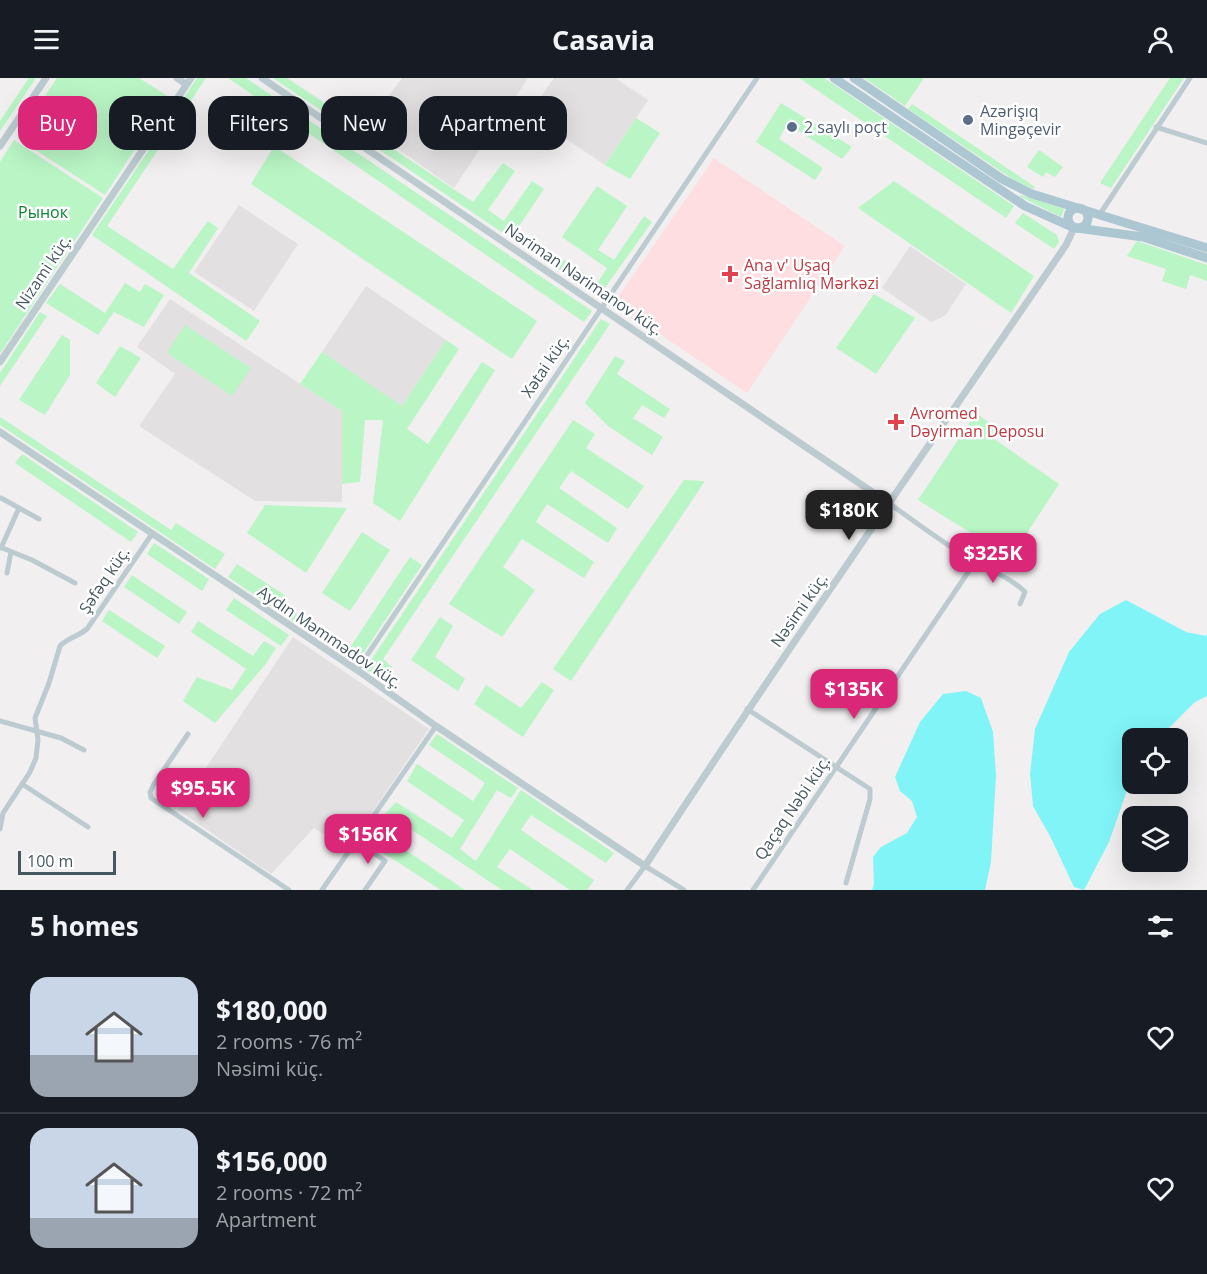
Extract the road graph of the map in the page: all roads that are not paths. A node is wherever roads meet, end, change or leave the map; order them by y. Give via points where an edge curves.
1 (46, 78) edge
2 (177, 78) edge
3 (262, 78) edge
4 (757, 78) edge
5 (834, 78) edge
6 (854, 78) edge
7 (1190, 78) edge
8 (188, 81) edge
9 (1156, 127) junction
10 (1207, 144) edge
11 (0, 146) edge
12 (1080, 208) junction
13 (1100, 214) junction
14 (1076, 228) junction
15 (1207, 248) edge
16 (1207, 258) edge
17 (602, 307) junction
18 (0, 362) edge
19 (0, 432) edge
20 (1, 498) edge
21 (890, 504) junction
22 (19, 508) junction
23 (39, 519) dead end
24 (152, 534) junction
25 (1, 547) edge
26 (11, 552) junction
27 (975, 562) junction
28 (7, 573) dead end
29 (75, 583) dead end
30 (1020, 604) dead end
31 (357, 670) junction
32 (747, 709) junction
33 (0, 721) edge
34 (436, 726) junction
35 (36, 732) junction
36 (188, 734) dead end
37 (84, 750) dead end
38 (835, 768) junction
39 (22, 784) junction
40 (88, 827) dead end
41 (0, 829) edge
42 (357, 842) junction
43 (645, 866) junction
44 (846, 883) dead end
45 (289, 890) edge
46 (322, 890) edge
47 (366, 890) edge
48 (627, 890) edge
49 (684, 890) edge
50 (753, 890) edge

1 - 11 street
2 - 8 street
3 - 17 street, Nəriman Nərimanov küç.
4 - 17 street, Xətai küç.
5 - 14 main road via 1025,206
6 - 12 main road via 1002,179 1032,194
7 - 9 street
8 - 18 street, Nizami küç.
9 - 10 street
9 - 13 street
12 - 13 main road
12 - 14 main road via 1088,215 1088,221
12 - 14 main road via 1068,213 1068,220
13 - 15 main road
14 - 16 main road via 1143,237
14 - 21 street, Nəsimi küç.
17 - 21 street, Nəriman Nərimanov küç.
17 - 31 street, Xətai küç.
19 - 24 street, Aydın Məmmədov küç.
20 - 22 street
21 - 27 street
21 - 32 street, Nəsimi küç.
22 - 23 street
22 - 25 street
24 - 31 street, Aydın Məmmədov küç.
24 - 35 street, Şəfəq küç. via 87,629 60,646 34,718
25 - 26 street
26 - 28 street
26 - 29 street
27 - 30 street via 1021,588 1025,592
27 - 38 street, Qaçaq Nəbi küç.
31 - 34 street, Aydın Məmmədov küç.
32 - 38 street
32 - 43 street, Nəsimi küç.
33 - 35 street
34 - 42 street
34 - 43 street, Aydın Məmmədov küç.
35 - 37 street via 61,738
35 - 39 street, Şəfəq küç. via 38,748
36 - 45 street via 154,784 151,798
38 - 44 street via 871,793
38 - 50 street, Qaçaq Nəbi küç.
39 - 40 street
39 - 41 street, Şəfəq küç. via 3,813
42 - 46 street
42 - 47 street via 385,861
43 - 48 street, Nəsimi küç.
43 - 49 street

